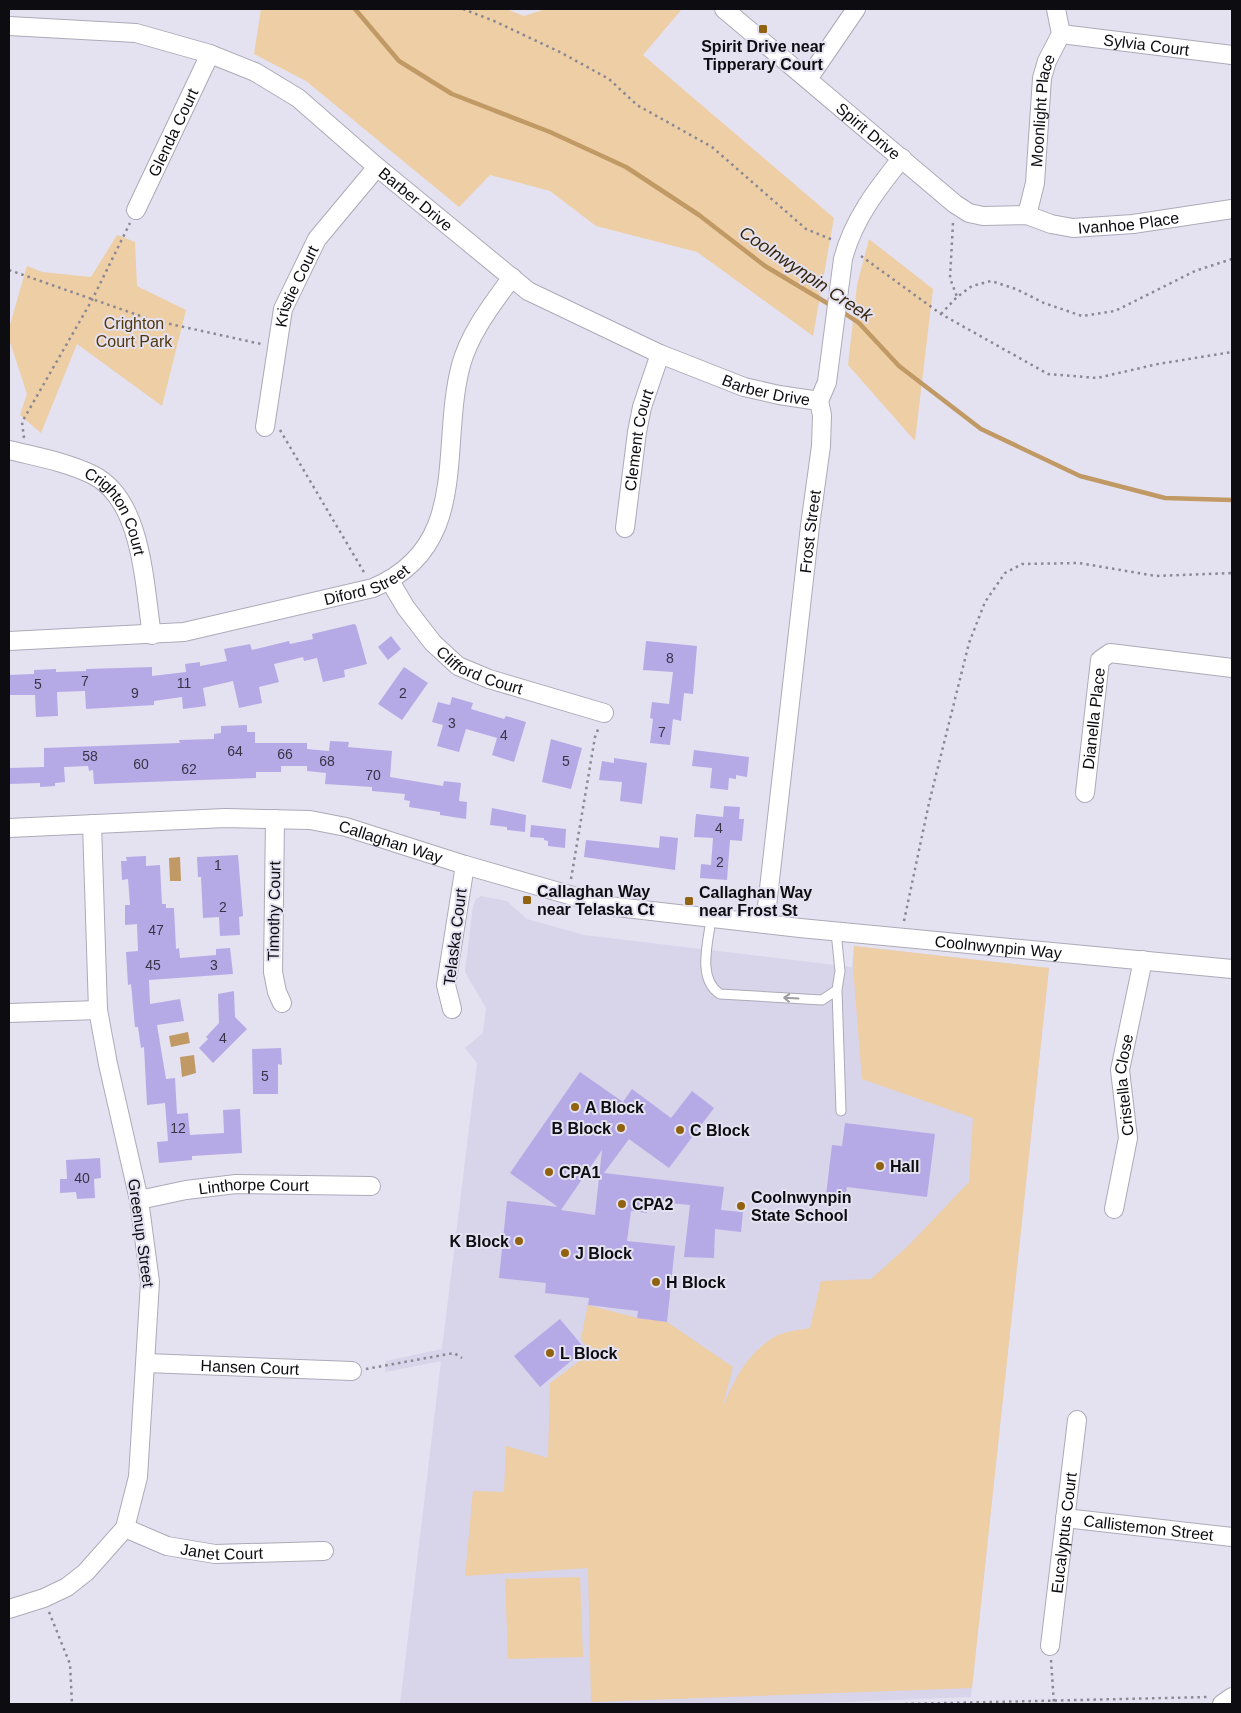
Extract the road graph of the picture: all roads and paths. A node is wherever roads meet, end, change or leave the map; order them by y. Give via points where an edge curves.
1 (463, 9) edge
2 (724, 9) edge
3 (856, 9) edge
4 (1056, 9) edge
5 (9, 26) edge
6 (1061, 34) junction
7 (210, 54) junction
8 (1232, 54) edge
9 (808, 78) junction
10 (902, 158) junction
11 (377, 167) junction
12 (955, 204) junction
13 (1232, 209) edge
14 (136, 210) joint
15 (1027, 215) junction
16 (844, 252) junction
17 (1232, 259) edge
18 (9, 270) edge
19 (512, 277) junction
20 (957, 297) junction
21 (92, 300) junction
22 (941, 314) junction
23 (277, 348) junction
24 (1232, 352) edge
25 (660, 354) junction
26 (819, 401) junction
27 (265, 427) joint
28 (17, 452) edge
29 (625, 528) dead end
30 (1232, 573) edge
31 (390, 581) junction
32 (373, 588) junction
33 (152, 635) junction
34 (9, 641) edge
35 (1232, 668) edge
36 (604, 713) joint
37 (1085, 793) dead end
38 (275, 819) junction
39 (92, 824) junction
40 (9, 828) edge
41 (465, 865) junction
42 (568, 895) junction
43 (711, 919) junction
44 (765, 924) junction
45 (836, 932) junction
46 (901, 937) junction
47 (1143, 960) junction
48 (1232, 969) edge
49 (837, 990) junction
50 (282, 1003) dead end
51 (452, 1009) dead end
52 (98, 1010) junction
53 (9, 1013) edge
54 (841, 1111) dead end
55 (371, 1186) dead end
56 (139, 1200) junction
57 (1114, 1209) dead end
58 (462, 1358) dead end
59 (146, 1364) junction
60 (352, 1371) joint
61 (1077, 1420) dead end
62 (1065, 1518) junction
63 (125, 1528) junction
64 (1232, 1537) edge
65 (324, 1551) dead end
66 (44, 1598) junction
67 (9, 1608) edge
68 (1050, 1646) joint
69 (1232, 1697) edge
70 (1054, 1703) edge
71 (72, 1704) edge
72 (905, 1704) edge
73 (1222, 1704) edge

1 - 16 path via 535,40 609,79 637,105 712,147 806,229
2 - 9 street, Spirit Drive
3 - 9 street
4 - 6 street, Moonlight Place
5 - 7 street, Barber Drive via 136,33
6 - 8 street, Sylvia Court
6 - 15 street, Moonlight Place via 1042,78 1035,183
7 - 11 street, Barber Drive via 255,72 298,98
7 - 14 street, Glenda Court
9 - 10 street, Spirit Drive
10 - 12 street, Spirit Drive
10 - 16 street, Frost Street via 864,208
11 - 19 street, Barber Drive
11 - 23 street, Kristie Court via 317,239 283,308
12 - 15 street, Spirit Drive via 969,213 983,216
12 - 20 path via 950,278
13 - 15 street, Ivanhoe Place via 1133,224 1073,228
14 - 21 path
16 - 22 path via 907,287
16 - 26 street, Frost Street via 827,382
17 - 20 path via 1195,271 1115,310 1082,316 991,281 972,286
18 - 21 path
19 - 25 street, Barber Drive via 528,291 556,306
19 - 31 street, Diford Street via 477,325 461,365 444,506 435,534 416,560
20 - 22 path
21 - 23 path via 152,320
21 - 28 path via 22,422
22 - 24 path via 1048,374 1097,378
23 - 27 street, Kristie Court
25 - 26 street, Barber Drive via 744,387
25 - 29 street, Clement Court via 642,407
26 - 44 street, Frost Street via 821,446
27 - 32 path via 279,428
28 - 33 street, Crighton Court via 74,466 110,487 136,534
30 - 46 path via 1156,576 1079,563 1022,564 1005,573 985,602 969,643 929,803
31 - 32 street, Diford Street
31 - 36 street, Clifford Court via 433,643 458,666 489,679
32 - 33 street, Diford Street via 208,627
33 - 34 street, Diford Street
35 - 37 street, Dianella Place via 1110,653 1100,660
36 - 42 path via 595,737
38 - 39 street, Callaghan Way
38 - 41 street, Callaghan Way via 310,820 346,827
38 - 50 street, Timothy Court via 273,972
39 - 40 street, Callaghan Way
39 - 52 street, Greenup Street
41 - 42 street, Callaghan Way
41 - 51 street, Telaska Court via 446,985
42 - 43 street, Callaghan Way via 608,906
43 - 44 street, Callaghan Way
49 -> 43 lane via 822,1000 720,994 712,988 705,970
44 - 45 street, Coolnwynpin Way
45 - 46 street, Coolnwynpin Way
45 - 49 lane via 840,971
46 - 47 street, Coolnwynpin Way
47 - 48 street, Coolnwynpin Way
47 - 57 street, Cristella Close via 1120,1070 1128,1138
49 - 54 lane
52 - 53 street
52 - 56 street, Greenup Street
55 - 56 street, Linthorpe Court via 236,1184
56 - 59 street, Greenup Street via 150,1282
58 - 60 path via 454,1353
59 - 60 street, Hansen Court
59 - 63 street, Greenup Street via 138,1477
61 - 62 street, Eucalyptus Court
62 - 64 street, Callistemon Street
62 - 68 street, Eucalyptus Court
63 - 65 street, Janet Court via 167,1546 215,1554
63 - 66 street, Greenup Street via 86,1572
66 - 67 street, Greenup Street
66 - 71 path via 70,1664
68 - 70 path
69 - 70 path
69 - 73 street
70 - 72 path via 970,1701

